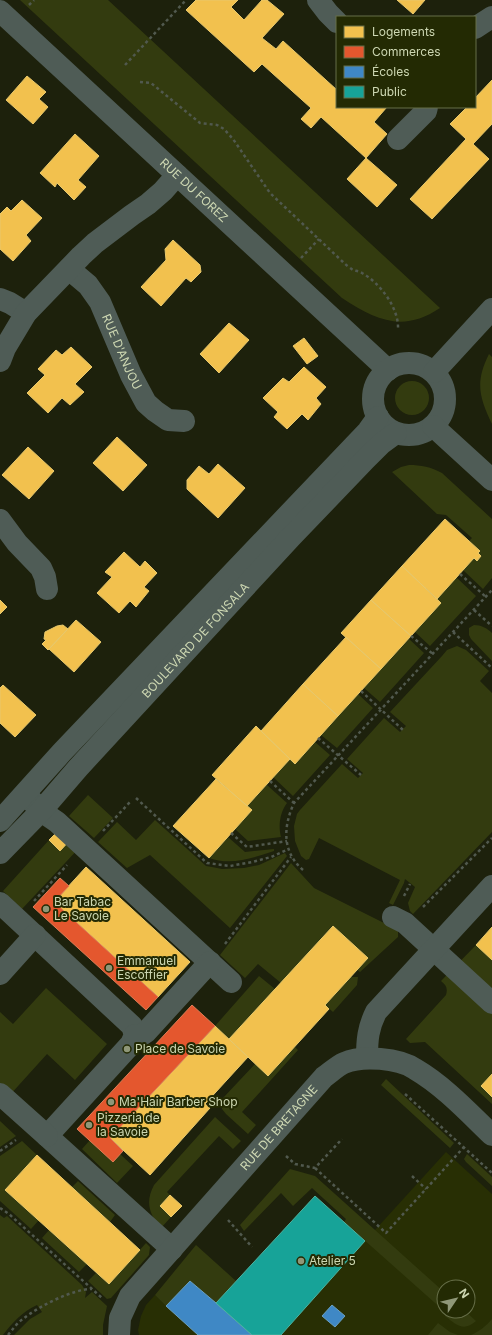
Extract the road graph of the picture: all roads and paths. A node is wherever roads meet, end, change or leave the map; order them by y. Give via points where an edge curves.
1 (186, 0) edge
2 (0, 11) edge
3 (492, 17) edge
4 (476, 27) edge
5 (125, 66) dead end
6 (140, 82) dead end
7 (427, 108) edge
8 (398, 139) dead end
9 (177, 175) junction
10 (319, 239) junction
11 (298, 261) dead end
12 (69, 269) junction
13 (0, 299) edge
14 (492, 309) edge
15 (26, 313) junction
16 (398, 329) dead end
17 (0, 361) edge
18 (388, 370) junction
19 (434, 372) junction
20 (378, 418) junction
21 (184, 421) dead end
22 (433, 426) junction
23 (396, 433) junction
24 (492, 480) edge
25 (0, 520) edge
26 (284, 531) junction
27 (460, 574) dead end
28 (47, 589) dead end
29 (492, 590) edge
30 (486, 597) junction
31 (474, 610) junction
32 (492, 626) edge
33 (453, 632) junction
34 (411, 636) dead end
35 (433, 654) junction
36 (492, 668) edge
37 (361, 691) dead end
38 (382, 710) junction
39 (403, 730) dead end
40 (318, 738) dead end
41 (62, 752) junction
42 (339, 756) junction
43 (78, 768) junction
44 (361, 775) dead end
45 (270, 781) dead end
46 (25, 794) junction
47 (136, 798) dead end
48 (130, 802) dead end
49 (294, 803) junction
50 (41, 811) junction
51 (0, 821) edge
52 (231, 833) dead end
53 (287, 840) junction
54 (87, 849) junction
55 (289, 849) junction
56 (0, 853) edge
57 (291, 857) junction
58 (69, 863) dead end
59 (303, 870) dead end
60 (492, 886) edge
61 (0, 904) edge
62 (393, 917) dead end
63 (17, 919) junction
64 (35, 935) junction
65 (434, 950) junction
66 (210, 962) junction
67 (0, 974) edge
68 (231, 982) dead end
69 (492, 1003) edge
70 (135, 1035) junction
71 (367, 1058) junction
72 (403, 1092) dead end
73 (0, 1094) edge
74 (492, 1135) edge
75 (47, 1136) junction
76 (342, 1139) dead end
77 (464, 1147) junction
78 (284, 1154) dead end
79 (315, 1168) junction
80 (492, 1173) edge
81 (412, 1176) dead end
82 (426, 1189) junction
83 (0, 1208) edge
84 (226, 1218) dead end
85 (252, 1247) dead end
86 (172, 1249) junction
87 (92, 1289) junction
88 (104, 1300) dead end
89 (8, 1335) edge
90 (119, 1335) edge

1 - 5 path
2 - 9 street, RUE DU FOREZ
3 - 4 street
6 - 10 path via 151,83 200,123 224,129 270,193
7 - 8 street
9 - 12 street via 163,191 95,243
9 - 18 street, RUE DU FOREZ
10 - 11 path
10 - 16 path via 343,262 352,269 362,272 381,289 399,322
12 - 15 street
12 - 21 street, RUE D'ANJOU via 88,285 100,302 131,375 146,403 168,420
13 - 15 street
14 - 19 street
15 - 17 street
18 - 19 street via 399,364 416,363
18 - 20 street via 379,379 374,390 374,406
19 - 22 street via 443,385 445,405
20 - 23 street
20 - 26 street, BOULEVARD DE FONSALA
22 - 23 street via 415,435
22 - 24 street
23 - 26 street, BOULEVARD DE FONSALA
25 - 28 street via 41,568
26 - 41 street, BOULEVARD DE FONSALA
26 - 43 street, BOULEVARD DE FONSALA
27 - 30 path
29 - 30 path
30 - 31 path
31 - 32 path
31 - 33 path
33 - 35 path
33 - 36 path
34 - 35 path
35 - 38 path
37 - 38 path
38 - 39 path
38 - 42 path
40 - 42 path
41 - 43 street
41 - 46 street, BOULEVARD DE FONSALA
42 - 44 path
42 - 49 path
43 - 50 street, BOULEVARD DE FONSALA
45 - 49 path
46 - 50 street
46 - 51 street, BOULEVARD DE FONSALA
47 - 55 path via 207,863 230,866 271,857
48 - 54 path
49 - 53 path via 286,829
50 - 54 street
50 - 56 street, BOULEVARD DE FONSALA
52 - 53 path via 247,847
53 - 55 path
54 - 66 street
55 - 57 path
57 - 59 path
57 - 66 path
58 - 63 path
60 - 65 street
61 - 63 street
62 - 65 street via 405,923
63 - 64 street
64 - 67 street
64 - 70 street via 126,1018
65 - 69 street
65 - 71 street via 376,1012 368,1035
66 - 68 street
66 - 70 street via 146,1032 140,1036
70 - 75 street via 127,1049
71 - 74 street, RUE DE BRETAGNE via 391,1060 414,1068 441,1088
71 - 86 street, RUE DE BRETAGNE via 344,1063 324,1078
72 - 77 path
73 - 75 street
75 - 86 street
76 - 79 path
77 - 80 path
77 - 82 path
78 - 79 path via 295,1164
79 - 82 path via 386,1233
81 - 82 path
83 - 87 path
84 - 85 path
86 - 90 street, RUE DE BRETAGNE via 130,1296 120,1318
87 - 88 path
87 - 89 path via 72,1292 41,1307 23,1319

